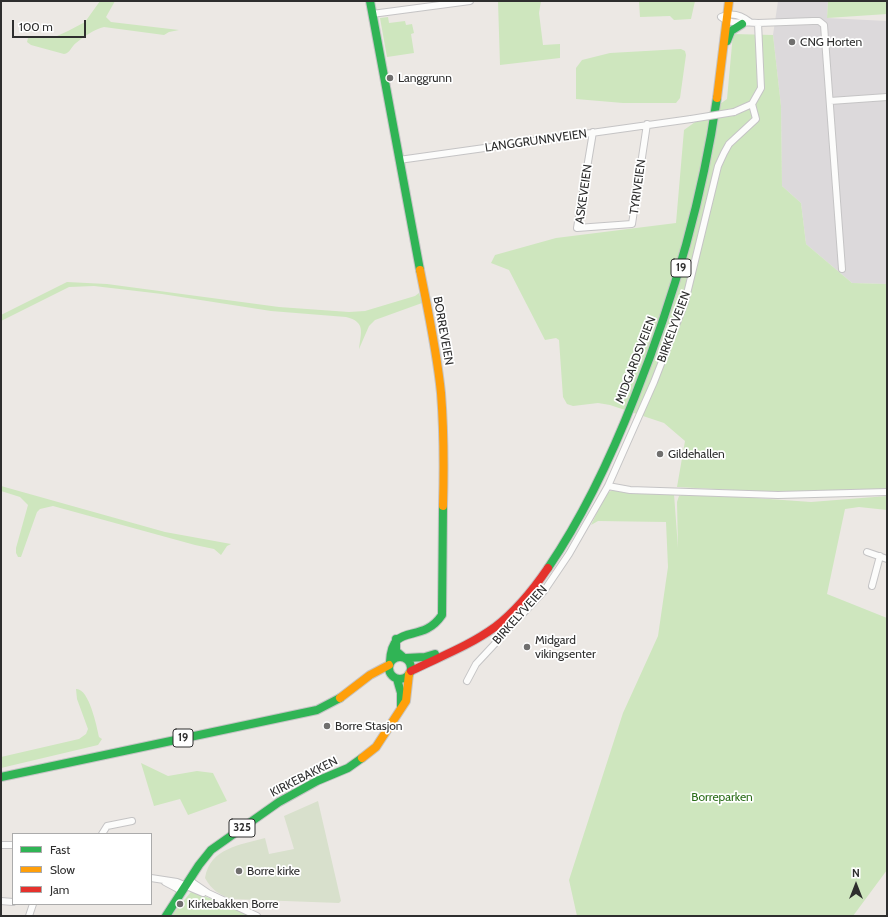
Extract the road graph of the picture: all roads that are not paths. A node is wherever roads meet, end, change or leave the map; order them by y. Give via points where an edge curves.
1 (370, 1) edge
2 (470, 1) edge
3 (723, 1) edge
4 (728, 1) edge
5 (439, 3) edge
6 (372, 14) junction
7 (725, 17) junction
8 (746, 23) junction
9 (758, 23) junction
10 (724, 49) junction
11 (887, 97) edge
12 (830, 101) junction
13 (752, 104) junction
14 (647, 124) junction
15 (593, 132) junction
16 (710, 137) junction
17 (400, 160) junction
18 (606, 226) joint
19 (842, 269) dead end
20 (608, 486) junction
21 (887, 492) edge
22 (867, 552) dead end
23 (880, 556) junction
24 (887, 559) edge
25 (542, 575) junction
26 (872, 586) dead end
27 (396, 639) junction
28 (405, 657) junction
29 (390, 663) junction
30 (410, 673) junction
31 (395, 678) junction
32 (467, 681) dead end
33 (358, 684) junction
34 (400, 713) junction
35 (1, 777) edge
36 (132, 821) dead end
37 (103, 833) edge
38 (1, 845) edge
39 (12, 845) edge
40 (152, 878) edge
41 (186, 886) junction
42 (1, 901) edge
43 (12, 902) edge
44 (33, 905) edge
45 (28, 916) edge
46 (166, 916) edge
47 (257, 916) edge

1 - 6 main road, BORREVEIEN
2 - 5 street
3 - 7 main road, MIDGARDSVEIEN / 19
4 - 7 main road, MIDGARDSVEIEN / 19
5 - 6 street
6 - 17 main road, BORREVEIEN
7 - 8 street
7 - 10 main road, MIDGARDSVEIEN / 19
7 - 16 main road, MIDGARDSVEIEN / 19
8 - 9 street
8 - 10 main road, 19 via 731,31
9 - 12 street via 813,20 824,25
9 - 13 street via 762,79 758,95
10 - 16 main road, MIDGARDSVEIEN / 19
11 - 12 street
12 - 19 street
13 - 14 street, LANGGRUNNVEIEN, bridge via 734,112
13 - 20 street, BIRKELYVEIEN via 756,119 729,144 718,166 685,302 654,382
14 - 15 street, LANGGRUNNVEIEN
14 - 18 street, TYRIVEIEN via 632,224
15 - 17 street, LANGGRUNNVEIEN
15 - 18 street, ASKEVEIEN via 577,228
16 - 25 main road, MIDGARDSVEIEN / 19 via 687,249 636,394 590,494 563,544
17 - 27 main road, BORREVEIEN via 438,368 444,441 444,503 442,615 430,630 403,635
20 - 21 street via 630,490 778,495
20 - 32 street, BIRKELYVEIEN via 570,554 544,591 476,664
22 - 23 street
23 - 24 street
23 - 26 street
25 - 28 main road, MIDGARDSVEIEN / 19 via 502,615 464,642 431,655
25 - 30 main road, MIDGARDSVEIEN / 19 via 521,603 492,629 463,647
27 - 28 main road via 396,651
27 - 29 main road via 390,647
28 - 29 main road, 19 via 395,657
28 - 30 main road via 411,664
29 - 31 main road via 389,671
29 - 33 main road, 19 via 366,676
30 - 31 main road, 19 via 404,678
30 - 34 main road, KIRKEBAKKEN / 325 via 406,701
31 - 33 main road, 19 via 378,677
31 - 34 main road via 401,693
33 - 35 main road, 19 via 340,699 317,710
34 - 41 main road, KIRKEBAKKEN / 325 via 368,755 348,768 297,791 255,818 211,850
36 - 37 street via 107,826
38 - 39 street
40 - 41 street
41 - 46 main road, 325
41 - 47 street
42 - 43 street
44 - 45 street

